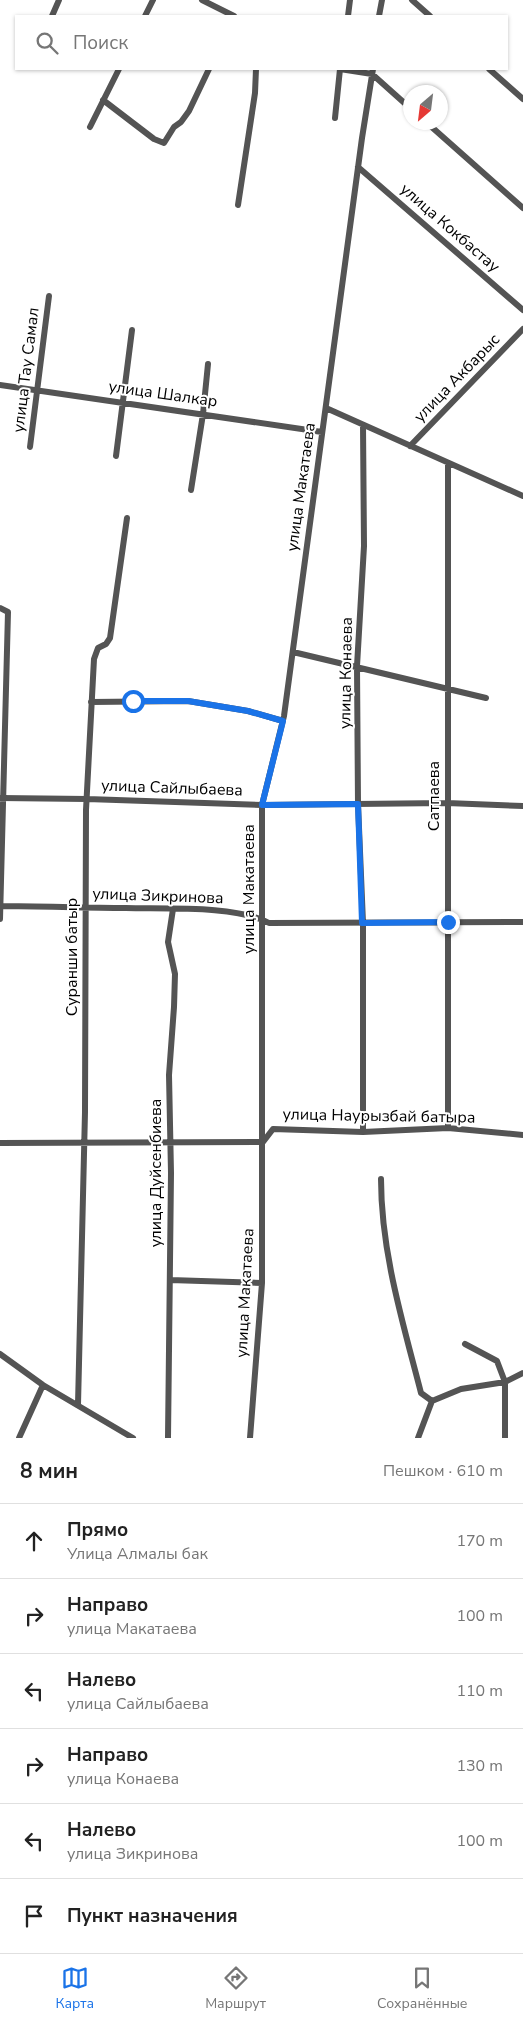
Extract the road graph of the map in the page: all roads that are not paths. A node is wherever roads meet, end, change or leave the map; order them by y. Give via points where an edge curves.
1 (59, 0) edge
2 (152, 0) edge
3 (202, 0) edge
4 (350, 0) edge
5 (382, 0) edge
6 (412, 0) edge
7 (52, 15) edge
8 (145, 15) edge
9 (232, 15) edge
10 (348, 15) edge
11 (380, 15) edge
12 (429, 15) edge
13 (118, 70) edge
14 (209, 70) edge
15 (256, 70) edge
16 (340, 70) edge
17 (351, 70) edge
18 (490, 70) edge
19 (372, 72) edge
20 (523, 99) edge
21 (103, 100) junction
22 (403, 101) edge
23 (335, 118) dead end
24 (90, 127) dead end
25 (435, 130) edge
26 (358, 167) junction
27 (238, 205) dead end
28 (523, 208) edge
29 (50, 296) dead end
30 (523, 310) edge
31 (523, 329) edge
32 (132, 330) dead end
33 (208, 364) dead end
34 (0, 385) edge
35 (38, 390) junction
36 (122, 402) junction
37 (326, 408) junction
38 (203, 414) junction
39 (363, 425) junction
40 (322, 432) junction
41 (410, 446) junction
42 (30, 447) dead end
43 (116, 456) dead end
44 (448, 463) junction
45 (191, 490) dead end
46 (523, 496) edge
47 (127, 518) dead end
48 (0, 608) edge
49 (293, 652) junction
50 (357, 666) junction
51 (447, 687) junction
52 (486, 698) dead end
53 (92, 702) junction
54 (283, 721) junction
55 (2, 798) edge
56 (87, 798) junction
57 (447, 803) junction
58 (358, 804) junction
59 (262, 805) junction
60 (523, 806) edge
61 (0, 906) edge
62 (86, 908) junction
63 (173, 909) junction
64 (0, 919) edge
65 (263, 919) junction
66 (448, 922) junction
67 (523, 922) edge
68 (362, 923) junction
69 (448, 1128) junction
70 (363, 1132) junction
71 (523, 1135) edge
72 (85, 1141) junction
73 (170, 1142) junction
74 (263, 1142) junction
75 (0, 1143) edge
76 (381, 1180) dead end
77 (170, 1280) junction
78 (262, 1283) junction
79 (465, 1344) dead end
80 (0, 1354) edge
81 (523, 1373) edge
82 (506, 1382) junction
83 (43, 1385) junction
84 (432, 1401) junction
85 (78, 1405) junction
86 (19, 1438) edge
87 (134, 1438) edge
88 (168, 1438) edge
89 (250, 1438) edge
90 (418, 1438) edge
91 (505, 1438) edge

1 - 7 street
2 - 8 street
3 - 9 street
4 - 10 street
5 - 11 street
6 - 12 street
13 - 21 street
14 - 21 street via 189,111 164,144
15 - 27 street
16 - 23 street
17 - 19 street
18 - 20 street
19 - 22 street
19 - 26 street, улица Макатаева
21 - 24 street
25 - 28 street
26 - 30 street, улица Кокбастау
26 - 37 street, улица Макатаева
29 - 35 street, улица Тау Самал
31 - 41 street, улица Акбарыс
32 - 36 street
33 - 38 street
34 - 35 street, улица Шалкар
35 - 36 street, улица Шалкар
35 - 42 street, улица Тау Самал
36 - 38 street, улица Шалкар
36 - 43 street
37 - 39 street
37 - 40 street, улица Макатаева
38 - 40 street, улица Шалкар
38 - 45 street
39 - 41 street
39 - 50 street, улица Конаева via 364,546
40 - 49 street, улица Макатаева
41 - 44 street
44 - 46 street
44 - 51 street, Сатпаева
47 - 53 street, Суранши батыр via 112,630 109,642 98,648 95,654
48 - 55 street via 8,612
49 - 50 street
49 - 54 street, улица Макатаева
50 - 51 street
50 - 58 street, улица Конаева
51 - 52 street
51 - 57 street, Сатпаева
53 - 54 street via 188,701 248,711
53 - 56 street, Суранши батыр
54 - 59 street, улица Макатаева
55 - 56 street, улица Сайлыбаева
55 - 61 street
56 - 59 street, улица Сайлыбаева
56 - 62 street, Суранши батыр
57 - 58 street, улица Сайлыбаева
57 - 60 street, улица Сайлыбаева
57 - 66 street, Сатпаева
58 - 59 street, улица Сайлыбаева
58 - 68 street, улица Конаева
59 - 65 street, улица Макатаева
61 - 62 street, улица Зикринова
61 - 64 street
62 - 63 street, улица Зикринова
62 - 72 street, Суранши батыр
63 - 65 street, улица Зикринова via 244,913
63 - 73 street, улица Дуйсенбиева via 168,942 175,974 169,1075
65 - 68 street, улица Зикринова via 270,923
65 - 74 street, улица Макатаева
66 - 67 street, улица Зикринова
66 - 68 street, улица Зикринова
66 - 69 street, Сатпаева
68 - 70 street, улица Конаева
69 - 70 street, улица Наурызбай батыра
69 - 71 street, улица Наурызбай батыра
70 - 74 street, улица Наурызбай батыра via 273,1129
72 - 73 street
72 - 75 street
72 - 85 street, Суранши батыр
73 - 74 street
73 - 77 street, улица Дуйсенбиева
74 - 78 street, улица Макатаева
76 - 84 street via 381,1208 392,1282 421,1393
77 - 78 street
77 - 88 street, улица Дуйсенбиева
78 - 89 street, улица Макатаева
79 - 82 street via 498,1361
80 - 83 street
81 - 82 street
82 - 84 street via 461,1389
82 - 91 street
83 - 85 street
83 - 86 street
84 - 90 street
85 - 87 street

